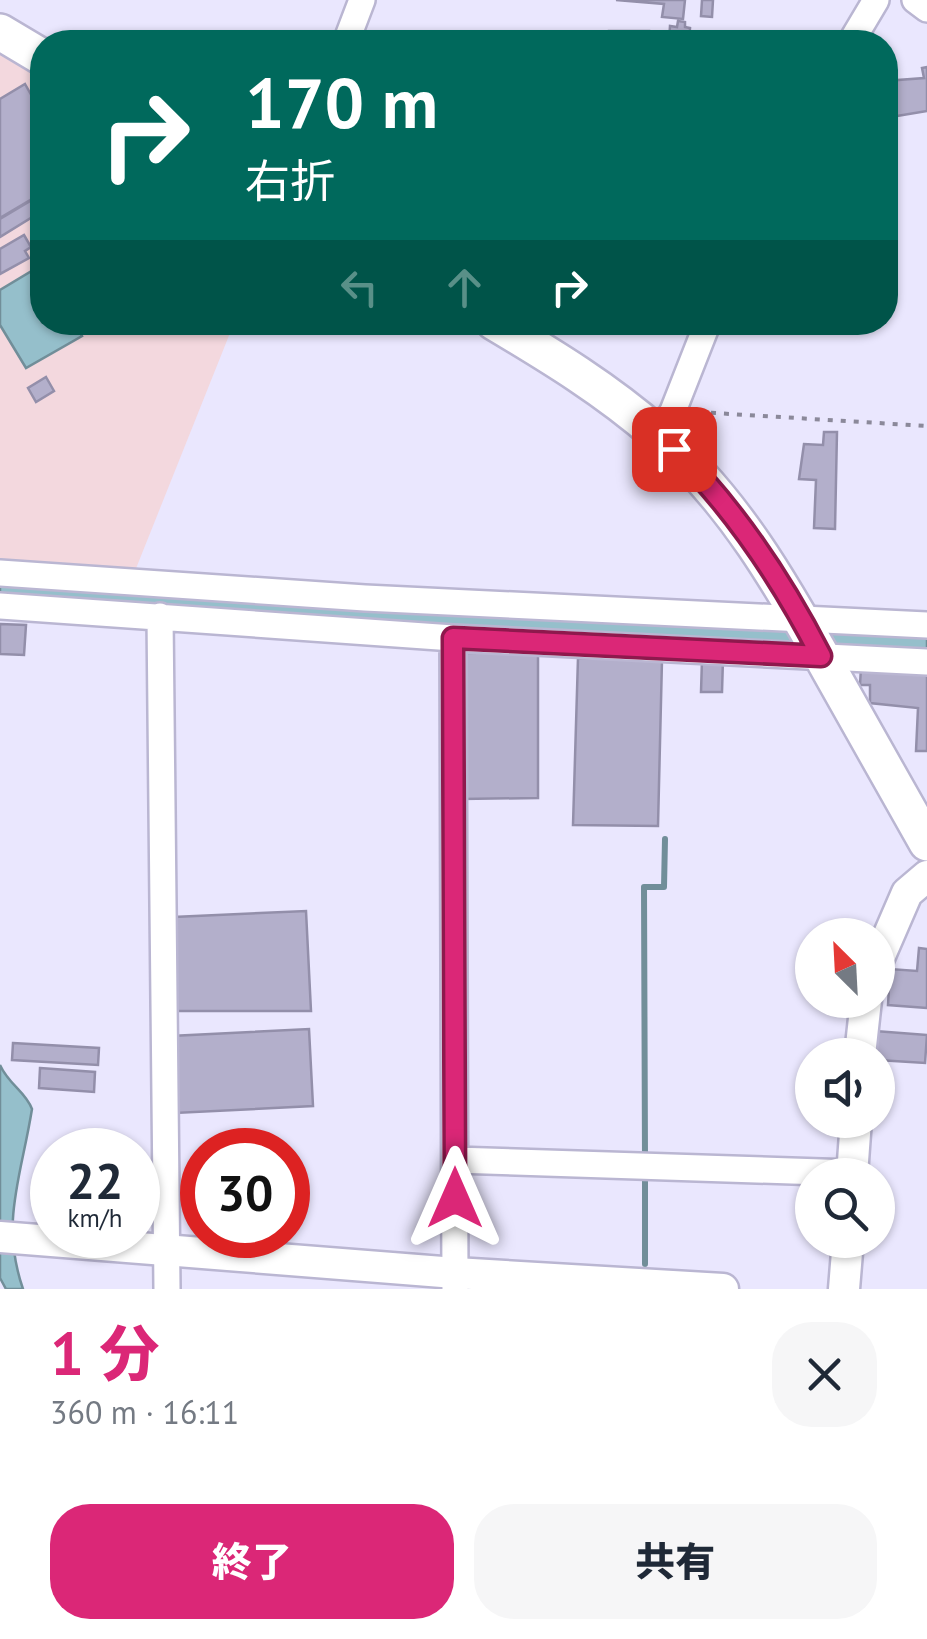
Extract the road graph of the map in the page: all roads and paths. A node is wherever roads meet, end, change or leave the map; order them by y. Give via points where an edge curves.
1 (362, 0) edge
2 (876, 0) edge
3 (915, 0) edge
4 (927, 10) edge
5 (351, 30) edge
6 (858, 30) edge
7 (0, 32) edge
8 (30, 49) edge
9 (515, 335) edge
10 (703, 335) edge
11 (666, 423) junction
12 (927, 426) edge
13 (0, 573) edge
14 (0, 606) edge
15 (160, 616) junction
16 (927, 625) edge
17 (811, 637) junction
18 (453, 638) junction
19 (927, 662) edge
20 (927, 844) edge
21 (927, 876) edge
22 (895, 921) edge
23 (454, 1160) junction
24 (795, 1172) edge
25 (8, 1238) edge
26 (167, 1250) junction
27 (847, 1258) edge
28 (455, 1281) edge
29 (167, 1289) edge
30 (723, 1289) edge
31 (844, 1289) edge

1 - 5 street
2 - 6 street
3 - 4 street
7 - 8 main road
9 - 11 main road
10 - 11 street
11 - 12 path
11 - 17 main road via 762,554
13 - 17 street
14 - 15 street
15 - 18 street
15 - 26 street
16 - 17 street
17 - 18 street
17 - 19 street
17 - 20 main road
18 - 23 street
21 - 22 street via 907,893
23 - 24 street
23 - 28 street
25 - 26 street
26 - 28 street
26 - 29 street
27 - 31 street
28 - 30 street

